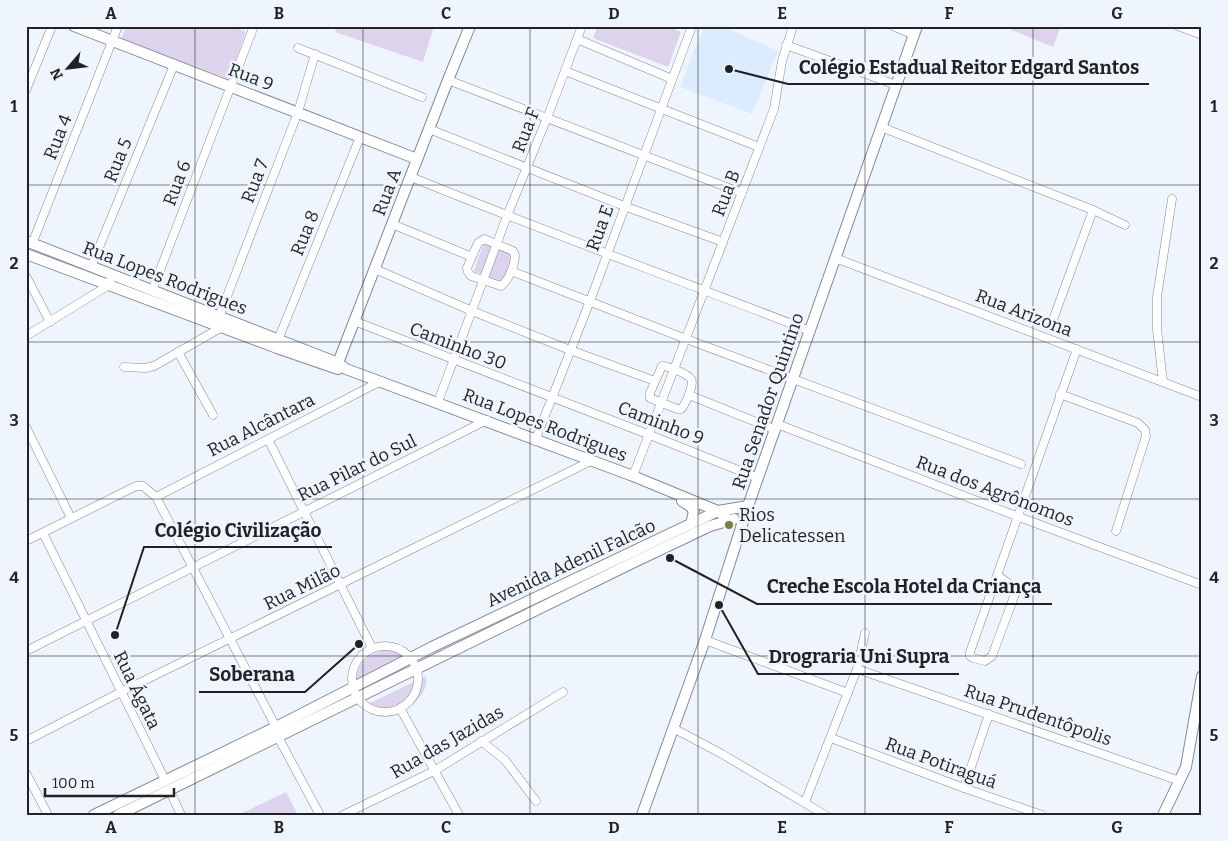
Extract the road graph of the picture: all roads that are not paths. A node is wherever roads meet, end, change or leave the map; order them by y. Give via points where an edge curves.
1 (52, 26) edge
2 (74, 26) edge
3 (118, 26) edge
4 (243, 26) edge
5 (470, 26) edge
6 (582, 26) edge
7 (692, 26) edge
8 (793, 26) edge
9 (893, 26) edge
10 (1178, 26) edge
11 (253, 28) edge
12 (916, 30) edge
13 (1202, 35) edge
14 (577, 40) junction
15 (113, 41) junction
16 (786, 45) junction
17 (298, 48) dead end
18 (315, 54) junction
19 (174, 65) junction
20 (565, 70) junction
21 (28, 78) edge
22 (672, 79) junction
23 (448, 80) junction
24 (896, 85) junction
25 (229, 87) junction
26 (26, 90) edge
27 (422, 97) dead end
28 (662, 110) junction
29 (298, 112) junction
30 (547, 118) junction
31 (881, 127) junction
32 (429, 129) junction
33 (360, 137) junction
34 (759, 147) junction
35 (644, 156) junction
36 (417, 159) junction
37 (528, 168) junction
38 (411, 177) junction
39 (742, 193) junction
40 (1172, 199) dead end
41 (624, 206) junction
42 (1093, 210) junction
43 (507, 216) junction
44 (392, 224) junction
45 (1125, 225) dead end
46 (723, 242) junction
47 (29, 243) edge
48 (497, 244) junction
49 (606, 253) junction
50 (26, 254) edge
51 (472, 257) junction
52 (835, 258) junction
53 (91, 267) junction
54 (374, 269) junction
55 (512, 271) junction
56 (26, 276) edge
57 (110, 280) junction
58 (484, 281) junction
59 (705, 290) junction
60 (152, 291) junction
61 (590, 301) junction
62 (472, 311) junction
63 (1054, 317) dead end
64 (354, 321) junction
65 (50, 322) junction
66 (221, 322) junction
67 (810, 331) junction
68 (26, 336) edge
69 (686, 339) junction
70 (278, 340) junction
71 (1076, 349) junction
72 (570, 350) junction
73 (178, 352) junction
74 (453, 360) junction
75 (124, 367) dead end
76 (340, 367) junction
77 (674, 368) junction
78 (793, 380) junction
79 (381, 381) junction
80 (655, 381) junction
81 (1163, 382) junction
82 (1060, 394) junction
83 (691, 395) junction
84 (552, 397) junction
85 (1202, 398) edge
86 (438, 402) junction
87 (661, 404) junction
88 (212, 416) dead end
89 (487, 420) junction
90 (26, 427) edge
91 (777, 427) junction
92 (650, 435) junction
93 (268, 438) junction
94 (535, 440) junction
95 (591, 461) junction
96 (1021, 464) dead end
97 (633, 476) junction
98 (758, 478) junction
99 (655, 485) junction
100 (156, 497) junction
101 (305, 511) junction
102 (718, 511) junction
103 (747, 511) junction
104 (1018, 517) junction
105 (71, 518) junction
106 (729, 520) junction
107 (691, 524) junction
108 (1116, 532) dead end
109 (43, 533) junction
110 (26, 541) edge
111 (628, 559) junction
112 (194, 568) junction
113 (998, 576) junction
114 (341, 584) junction
115 (1202, 585) edge
116 (87, 621) junction
117 (481, 623) junction
118 (486, 633) junction
119 (865, 633) dead end
120 (229, 638) junction
121 (705, 640) junction
122 (372, 648) junction
123 (26, 651) edge
124 (410, 658) junction
125 (416, 669) junction
126 (857, 669) junction
127 (1202, 676) edge
128 (121, 692) junction
129 (563, 692) dead end
130 (355, 693) junction
131 (848, 693) junction
132 (400, 708) junction
133 (1199, 711) edge
134 (989, 714) junction
135 (673, 728) junction
136 (277, 732) junction
137 (831, 738) junction
138 (481, 740) junction
139 (26, 741) edge
140 (434, 771) junction
141 (26, 773) edge
142 (1180, 781) junction
143 (167, 785) junction
144 (964, 788) junction
145 (536, 801) dead end
146 (132, 802) junction
147 (804, 802) junction
148 (48, 815) edge
149 (94, 815) edge
150 (118, 815) edge
151 (181, 815) edge
152 (320, 815) edge
153 (343, 815) edge
154 (459, 815) edge
155 (642, 815) edge
156 (825, 815) edge
157 (1042, 815) edge
158 (1163, 815) edge

1 - 21 street
2 - 15 street, Rua 9
3 - 15 street, Rua 4
4 - 11 street
5 - 23 street, Rua A
6 - 14 street, Rua F
7 - 22 street, Rua E
8 - 16 street, Rua B
9 - 12 street
10 - 13 street
11 - 25 street, Rua 6
12 - 24 street, Rua Senador Quintino
14 - 20 street, Rua F
14 - 22 street
15 - 19 street, Rua 9
15 - 47 street, Rua 4
16 - 24 street
16 - 34 street, Rua B via 774,109
17 - 18 street
18 - 27 street
18 - 29 street, Rua 7
19 - 25 street, Rua 9
19 - 53 street, Rua 5
20 - 28 street
20 - 30 street, Rua F
21 - 26 street
22 - 28 street, Rua E
23 - 30 street
23 - 32 street, Rua A
24 - 31 street, Rua Senador Quintino
25 - 29 street, Rua 9
25 - 60 street, Rua 6
28 - 34 street
28 - 35 street, Rua E
29 - 33 street, Rua 9
29 - 66 street, Rua 7
30 - 35 street
30 - 37 street, Rua F
31 - 42 street
31 - 52 street, Rua Senador Quintino
32 - 36 street, Rua A
32 - 37 street
33 - 36 street, Rua 9
33 - 70 street, Rua 8
34 - 39 street, Rua B
35 - 39 street
35 - 41 street, Rua E
36 - 38 street, Rua A
37 - 41 street
37 - 43 street, Rua F
38 - 43 street
38 - 44 street, Rua A
39 - 46 street, Rua B
40 - 81 street via 1157,297
41 - 46 street
41 - 49 street, Rua E
42 - 45 street
42 - 63 street
43 - 48 street, Rua F
43 - 49 street
44 - 51 street
44 - 54 street, Rua A
46 - 59 street, Rua B
47 - 53 street, Rua Lopes Rodrigues
48 - 51 street via 482,240
48 - 55 street via 515,253
48 - 58 street, Rua F
49 - 59 street
49 - 61 street, Rua E
50 - 57 street, Rua Lopes Rodrigues
51 - 58 street via 468,272
52 - 67 street, Rua Senador Quintino
52 - 71 street, Rua Arizona
53 - 57 street, Rua Lopes Rodrigues
54 - 62 street
54 - 64 street, Rua A
55 - 58 street via 501,286
55 - 61 street
56 - 65 street
57 - 60 street, Rua Lopes Rodrigues
57 - 65 street
57 - 66 street, Rua Lopes Rodrigues
58 - 62 street
59 - 67 street
59 - 69 street, Rua B
60 - 66 street, Rua Lopes Rodrigues
61 - 69 street
61 - 72 street, Rua E
62 - 72 street
62 - 74 street
64 - 74 street, Caminho 30
64 - 76 street, Rua A
65 - 68 street
66 - 70 street, Rua Lopes Rodrigues
66 - 73 street
66 - 76 street, Rua Lopes Rodrigues
67 - 78 street, Rua Senador Quintino
69 - 77 street, Rua B
69 - 78 street
70 - 76 street, Rua Lopes Rodrigues
71 - 81 street, Rua Arizona
71 - 82 street
72 - 80 street
72 - 84 street, Rua E
73 - 75 street via 151,367
73 - 88 street
74 - 84 street, Caminho 30
74 - 86 street
76 - 79 street, Rua Lopes Rodrigues
77 - 80 street via 662,366
77 - 83 street via 692,379
77 - 87 street, Rua B
78 - 91 street, Rua Senador Quintino
78 - 96 street
79 - 86 street, Rua Lopes Rodrigues
79 - 93 street, Rua Alcântara
80 - 87 street via 650,398
81 - 85 street, Rua Arizona
82 - 104 street
82 - 108 street via 1138,422 1145,430 1146,436
83 - 87 street via 680,410
83 - 91 street, Rua dos Agrônomos
84 - 92 street, Caminho 9
84 - 94 street, Rua E
86 - 89 street, Rua Lopes Rodrigues
87 - 92 street
89 - 94 street, Rua Lopes Rodrigues
89 - 101 street, Rua Pilar do Sul
90 - 105 street
91 - 98 street, Rua Senador Quintino
91 - 104 street, Rua dos Agrônomos
92 - 97 street
92 - 98 street, Caminho 9
93 - 100 street, Rua Alcântara
93 - 101 street
94 - 95 street, Rua Lopes Rodrigues
95 - 97 street, Rua Lopes Rodrigues
95 - 114 street, Rua Milão
97 - 99 street, Rua Lopes Rodrigues
98 - 103 street, Rua Senador Quintino
99 - 102 street, Rua Lopes Rodrigues
99 - 107 street via 693,509
100 - 105 street via 139,486
100 - 112 street
101 - 112 street, Rua Pilar do Sul
101 - 114 street
102 - 103 street, Avenida Adenil Falcão
102 - 106 street, Rua Lopes Rodrigues
102 - 107 street, Avenida Adenil Falcão
103 - 106 street, Avenida Adenil Falcão
103 - 121 street, Rua Senador Quintino
104 - 113 street
104 - 115 street, Rua dos Agrônomos
105 - 109 street
106 - 111 street, Avenida Adenil Falcão
107 - 111 street, Avenida Adenil Falcão
109 - 110 street
109 - 116 street, Rua Ágata
111 - 117 street, Avenida Adenil Falcão
111 - 118 street, Avenida Adenil Falcão
112 - 116 street, Rua Pilar do Sul
112 - 120 street
113 - 113 street via 1011,585 1015,594 991,658 973,658 970,652
114 - 120 street, Rua Milão
114 - 122 street
116 - 123 street, Rua Pilar do Sul
116 - 128 street, Rua Ágata
117 - 118 street
117 - 124 street, Avenida Adenil Falcão
118 - 125 street, Avenida Adenil Falcão
119 - 126 street
120 - 128 street, Rua Milão
120 - 136 street
121 - 131 street
121 - 135 street, Rua Senador Quintino
122 - 124 street via 393,647
122 - 130 street via 364,653 353,669
124 - 125 street
124 - 130 street, Avenida Adenil Falcão
125 - 130 street, Avenida Adenil Falcão
125 - 132 street via 415,692
126 - 131 street
126 - 134 street, Rua Prudentôpolis
127 - 133 street
128 - 139 street, Rua Milão
128 - 143 street, Rua Ágata
129 - 138 street, Rua das Jazidas
130 - 132 street via 366,706 377,711 389,712
130 - 136 street, Avenida Adenil Falcão
131 - 137 street
132 - 140 street
133 - 142 street
134 - 142 street, Rua Prudentôpolis
134 - 144 street
135 - 147 street
135 - 155 street, Rua Senador Quintino
136 - 143 street, Avenida Adenil Falcão
136 - 152 street
137 - 144 street, Rua Potiraguá
137 - 147 street
138 - 140 street, Rua das Jazidas
138 - 145 street via 505,760
140 - 153 street, Rua das Jazidas
140 - 154 street
141 - 148 street
142 - 158 street
143 - 146 street, Avenida Adenil Falcão
143 - 151 street, Rua Ágata
144 - 157 street, Rua Potiraguá
146 - 149 street, Avenida Adenil Falcão
146 - 150 street, Avenida Adenil Falcão
147 - 156 street

